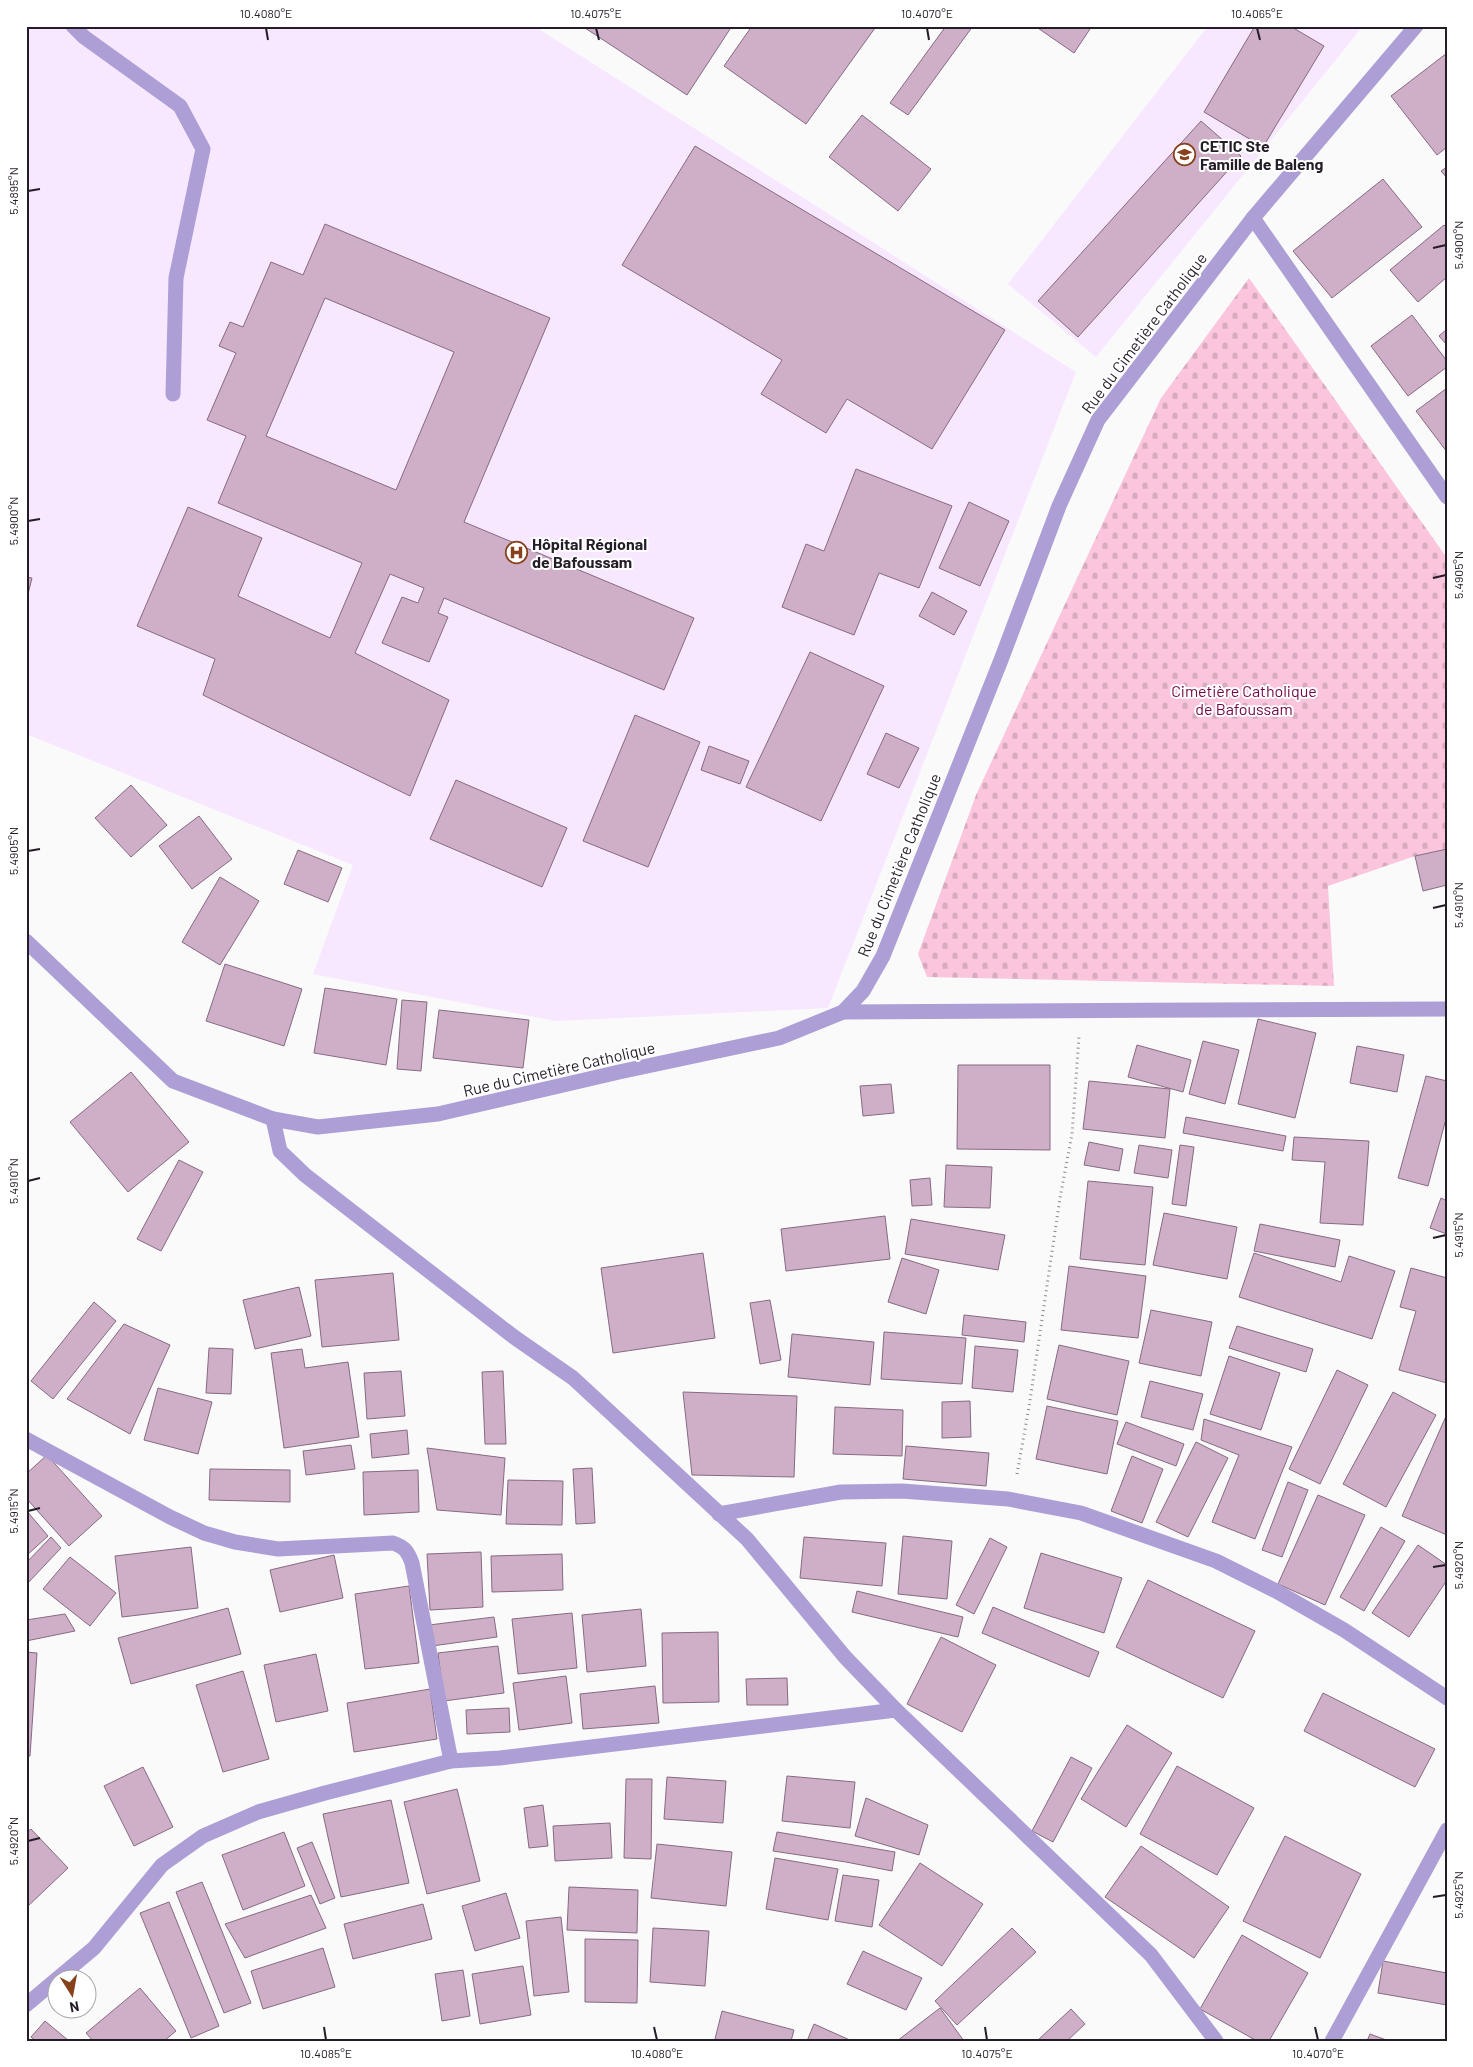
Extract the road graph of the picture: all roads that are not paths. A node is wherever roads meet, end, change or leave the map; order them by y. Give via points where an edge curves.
1 (73, 26) edge
2 (1416, 26) edge
3 (1253, 218) junction
4 (173, 394) dead end
5 (1447, 497) edge
6 (26, 941) edge
7 (1447, 1008) edge
8 (843, 1012) junction
9 (273, 1119) junction
10 (26, 1439) edge
11 (719, 1514) junction
12 (1447, 1698) edge
13 (896, 1710) junction
14 (451, 1761) junction
15 (1447, 1830) edge
16 (26, 2005) edge
17 (1216, 2041) edge
18 (1332, 2041) edge

1 - 4 street via 84,38 180,106 203,149 176,278
2 - 3 street, Rue du Cimetière Catholique
3 - 5 street
3 - 8 street, Rue du Cimetière Catholique via 1098,420 1059,506 883,956 863,991
6 - 9 street, Rue du Cimetière Catholique via 173,1081
7 - 8 street
8 - 9 street, Rue du Cimetière Catholique via 779,1038 438,1114 318,1127
9 - 11 street via 280,1151 306,1175 514,1337 573,1378
10 - 14 street via 170,1517 204,1533 235,1542 278,1549 393,1543 403,1546 412,1563
11 - 12 street via 841,1492 902,1491 1012,1500 1080,1513 1216,1561 1276,1591 1344,1630
11 - 13 street via 746,1539 845,1657
13 - 14 street via 500,1758
13 - 17 street via 1151,1955
14 - 16 street via 258,1812 203,1836 162,1865 94,1948
15 - 18 street

